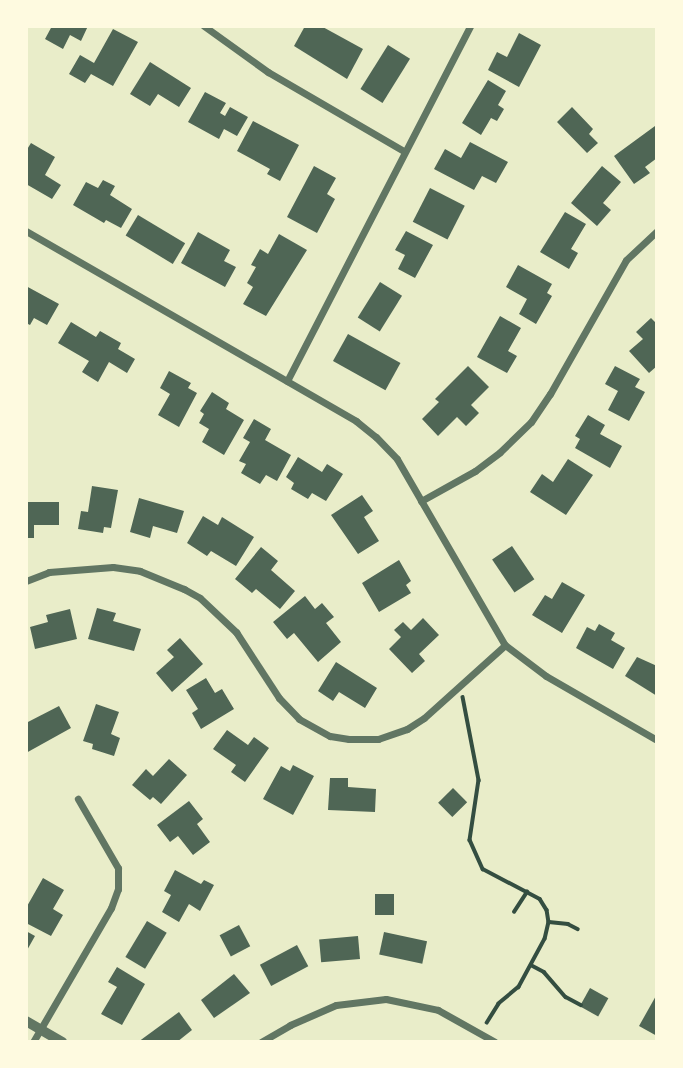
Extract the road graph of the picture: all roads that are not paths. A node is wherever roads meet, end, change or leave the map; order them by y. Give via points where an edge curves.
1 (204, 26) edge
2 (470, 26) edge
3 (404, 151) junction
4 (26, 231) edge
5 (657, 231) edge
6 (287, 381) junction
7 (421, 501) junction
8 (26, 581) edge
9 (505, 645) junction
10 (657, 740) edge
11 (78, 799) dead end
12 (26, 1021) edge
13 (40, 1030) junction
14 (33, 1042) edge
15 (62, 1042) edge
16 (261, 1042) edge
17 (495, 1042) edge

1 - 3 street via 268,72
2 - 3 street
3 - 6 street
4 - 6 street
5 - 7 street via 626,260 531,422 475,471
6 - 7 street via 376,437 397,459
7 - 9 street
8 - 9 street via 59,570 113,567 140,571 184,589 236,632 285,706 314,729 349,740 378,739 407,729
9 - 10 street via 546,676
11 - 13 street via 118,868 118,889
12 - 13 street
13 - 14 street
13 - 15 street
16 - 17 street via 336,1005 386,999 438,1010

